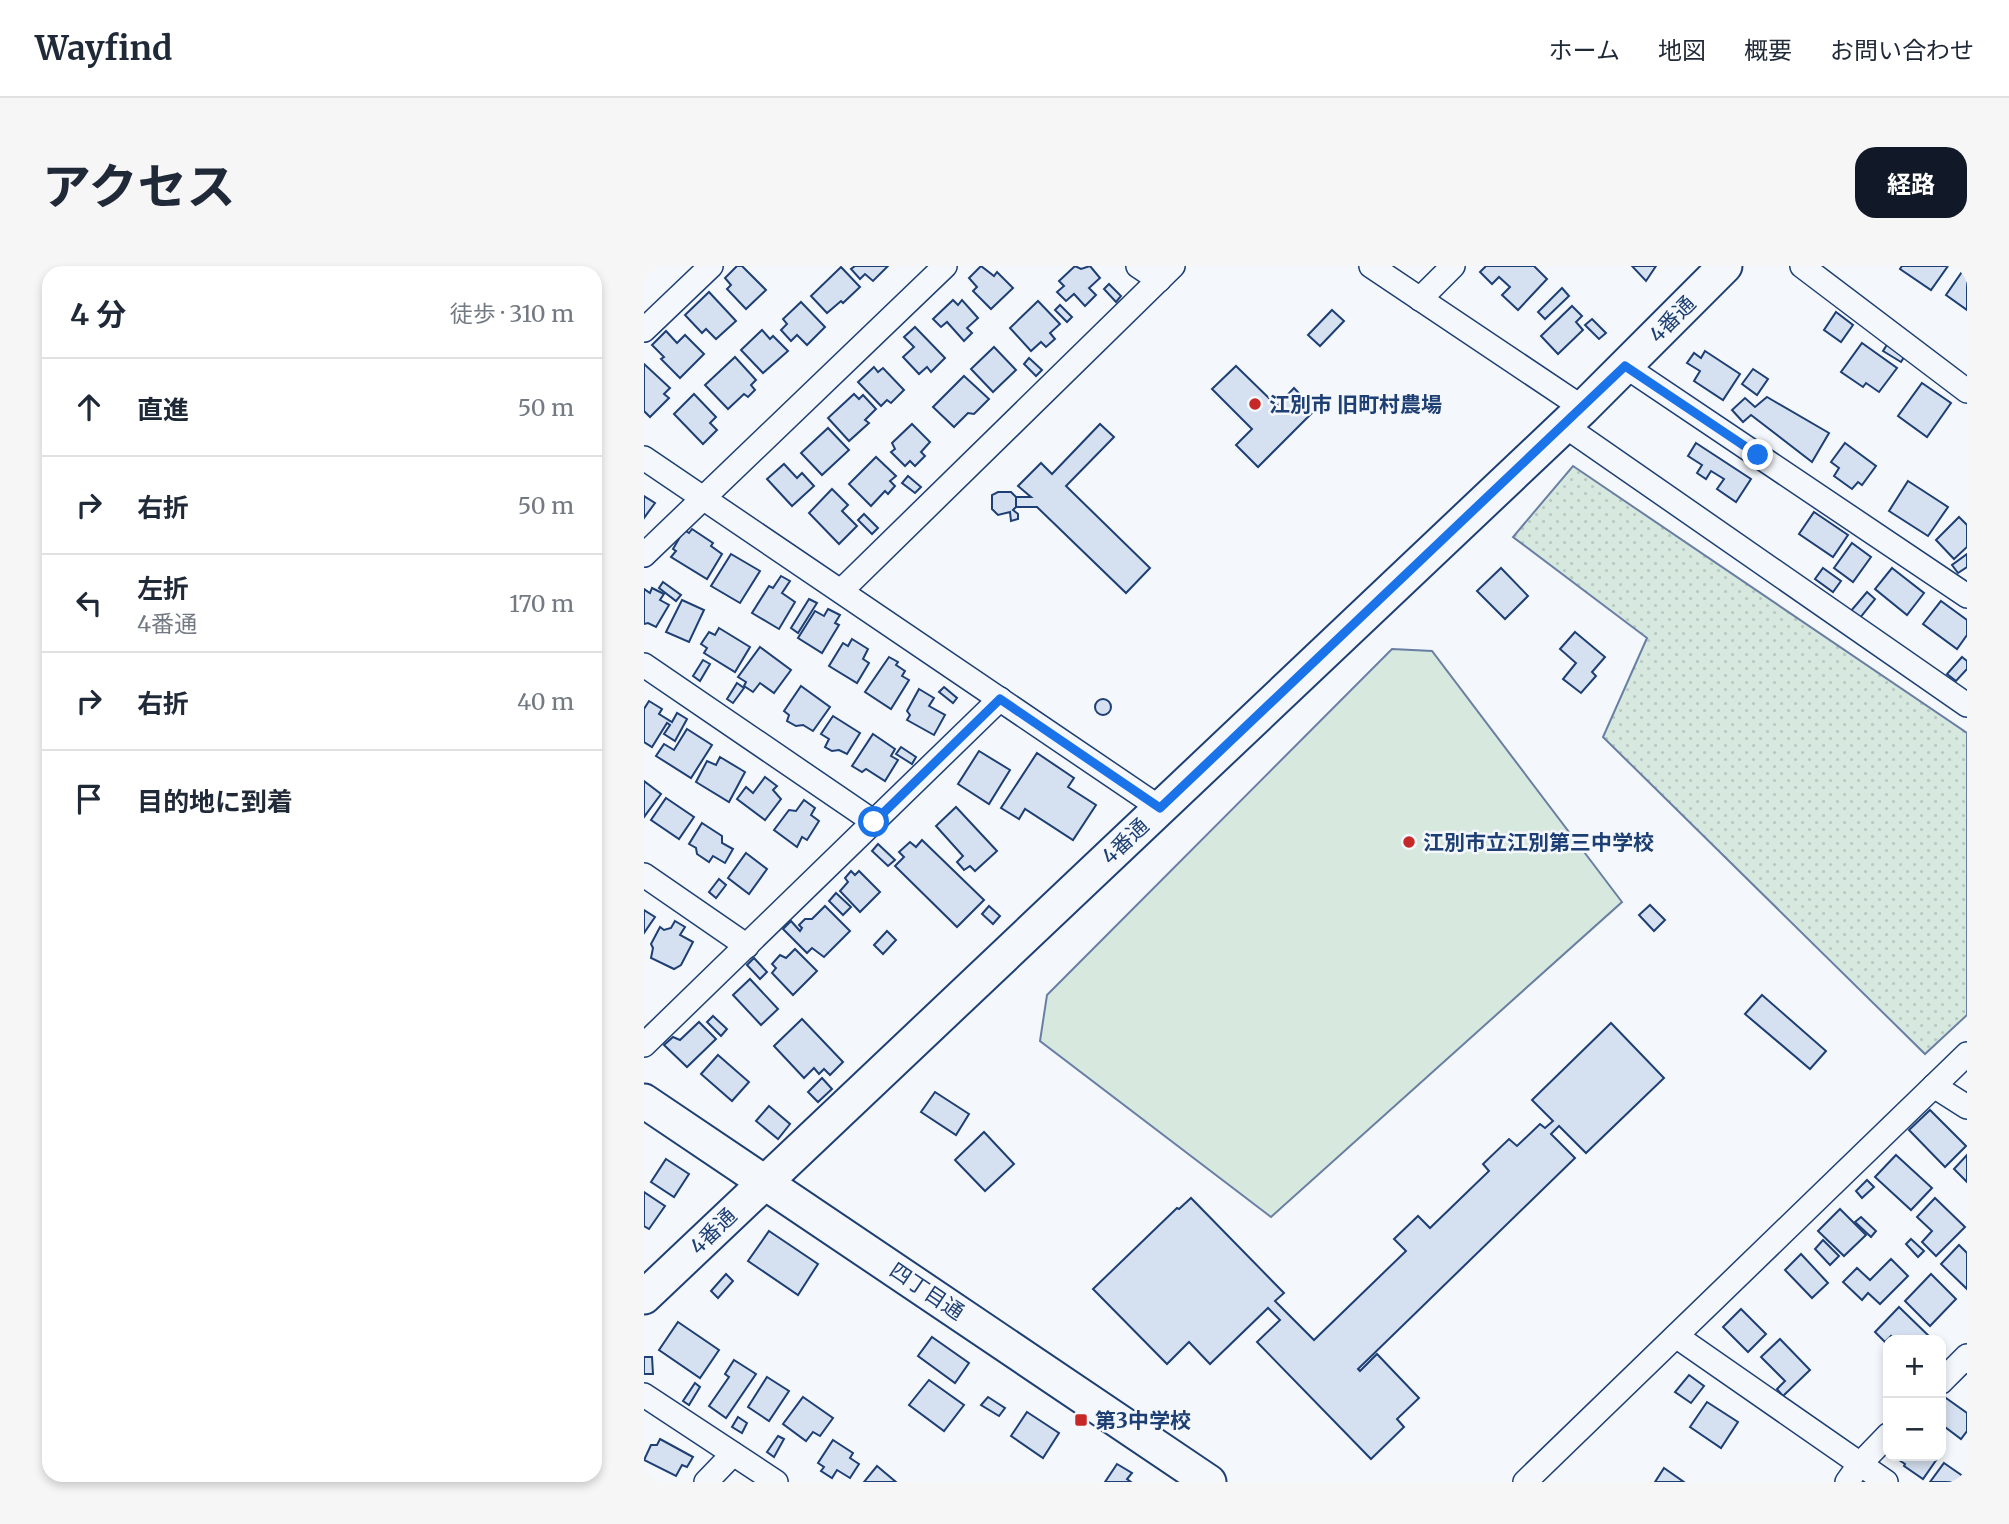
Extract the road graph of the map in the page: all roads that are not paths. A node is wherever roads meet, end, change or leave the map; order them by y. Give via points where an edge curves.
1 (711, 266) edge
2 (945, 266) edge
3 (1138, 266) edge
4 (1371, 266) edge
5 (1453, 266) edge
6 (1725, 266) edge
7 (1802, 266) edge
8 (1166, 273) edge
9 (1420, 299) junction
10 (644, 330) edge
11 (1625, 366) junction
12 (1967, 391) edge
13 (1574, 417) junction
14 (644, 458) edge
15 (704, 499) junction
16 (644, 555) edge
17 (841, 591) junction
18 (1967, 596) edge
19 (644, 665) edge
20 (1000, 699) junction
21 (1967, 705) edge
22 (1160, 808) junction
23 (874, 822) junction
24 (644, 875) edge
25 (747, 946) junction
26 (644, 1045) edge
27 (1967, 1054) edge
28 (1934, 1086) junction
29 (644, 1101) edge
30 (1967, 1107) edge
31 (765, 1181) junction
32 (644, 1297) edge
33 (1676, 1336) junction
34 (1967, 1356) edge
35 (1953, 1380) edge
36 (644, 1395) edge
37 (1883, 1440) edge
38 (733, 1454) junction
39 (1853, 1473) edge
40 (706, 1482) edge
41 (776, 1482) edge
42 (1209, 1482) edge
43 (1525, 1482) edge
44 (1886, 1482) edge

1 - 10 street
2 - 15 street
3 - 8 street
4 - 9 street
5 - 9 street
6 - 11 street, 4番通
7 - 12 street
8 - 17 street
9 - 13 street
11 - 13 street, 4番通
11 - 18 street
13 - 21 street
13 - 22 street, 4番通
14 - 15 street
15 - 16 street
15 - 17 street
17 - 20 street
19 - 23 street
20 - 22 street
20 - 23 street
22 - 31 street, 4番通
23 - 25 street
24 - 25 street
25 - 26 street
27 - 28 street
28 - 30 street
28 - 33 street
29 - 31 street, 四丁目通
31 - 32 street, 4番通
31 - 42 street, 四丁目通
33 - 39 street
33 - 43 street
34 - 35 street
36 - 38 street
37 - 39 street
38 - 40 street
38 - 41 street
39 - 44 street

